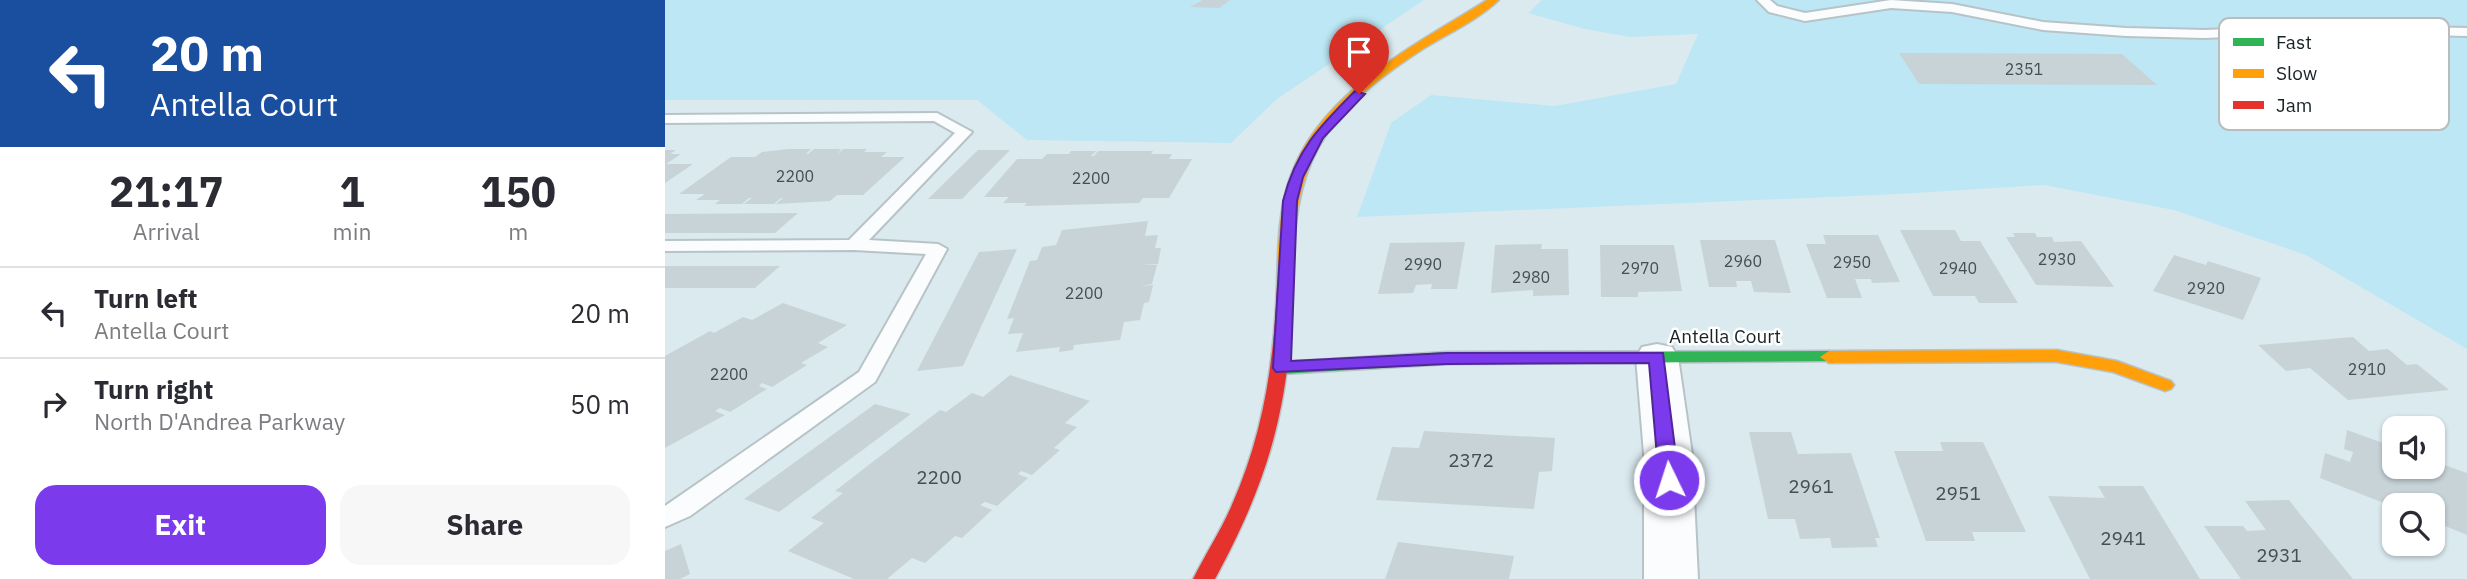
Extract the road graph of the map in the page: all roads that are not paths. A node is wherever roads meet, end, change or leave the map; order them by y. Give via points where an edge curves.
1 (1494, 0) edge
2 (1763, 0) edge
3 (2449, 32) edge
4 (2467, 32) edge
5 (2219, 33) edge
6 (665, 119) edge
7 (854, 245) junction
8 (665, 246) edge
9 (1657, 357) junction
10 (1282, 368) junction
11 (2165, 385) dead end
12 (665, 517) edge
13 (1204, 579) edge
14 (1671, 579) edge

1 - 10 street via 1376,80 1328,123 1308,152 1290,201
2 - 5 lane via 1773,9 1805,17 1891,4 1952,8 2042,26
3 - 4 lane
6 - 7 lane via 937,117 964,132
7 - 8 lane
7 - 12 lane via 938,249 867,377
9 - 10 street, Antella Court via 1447,358
9 - 11 street, Antella Court via 2057,356 2117,367
9 - 14 street via 1668,454
10 - 13 street via 1255,472

